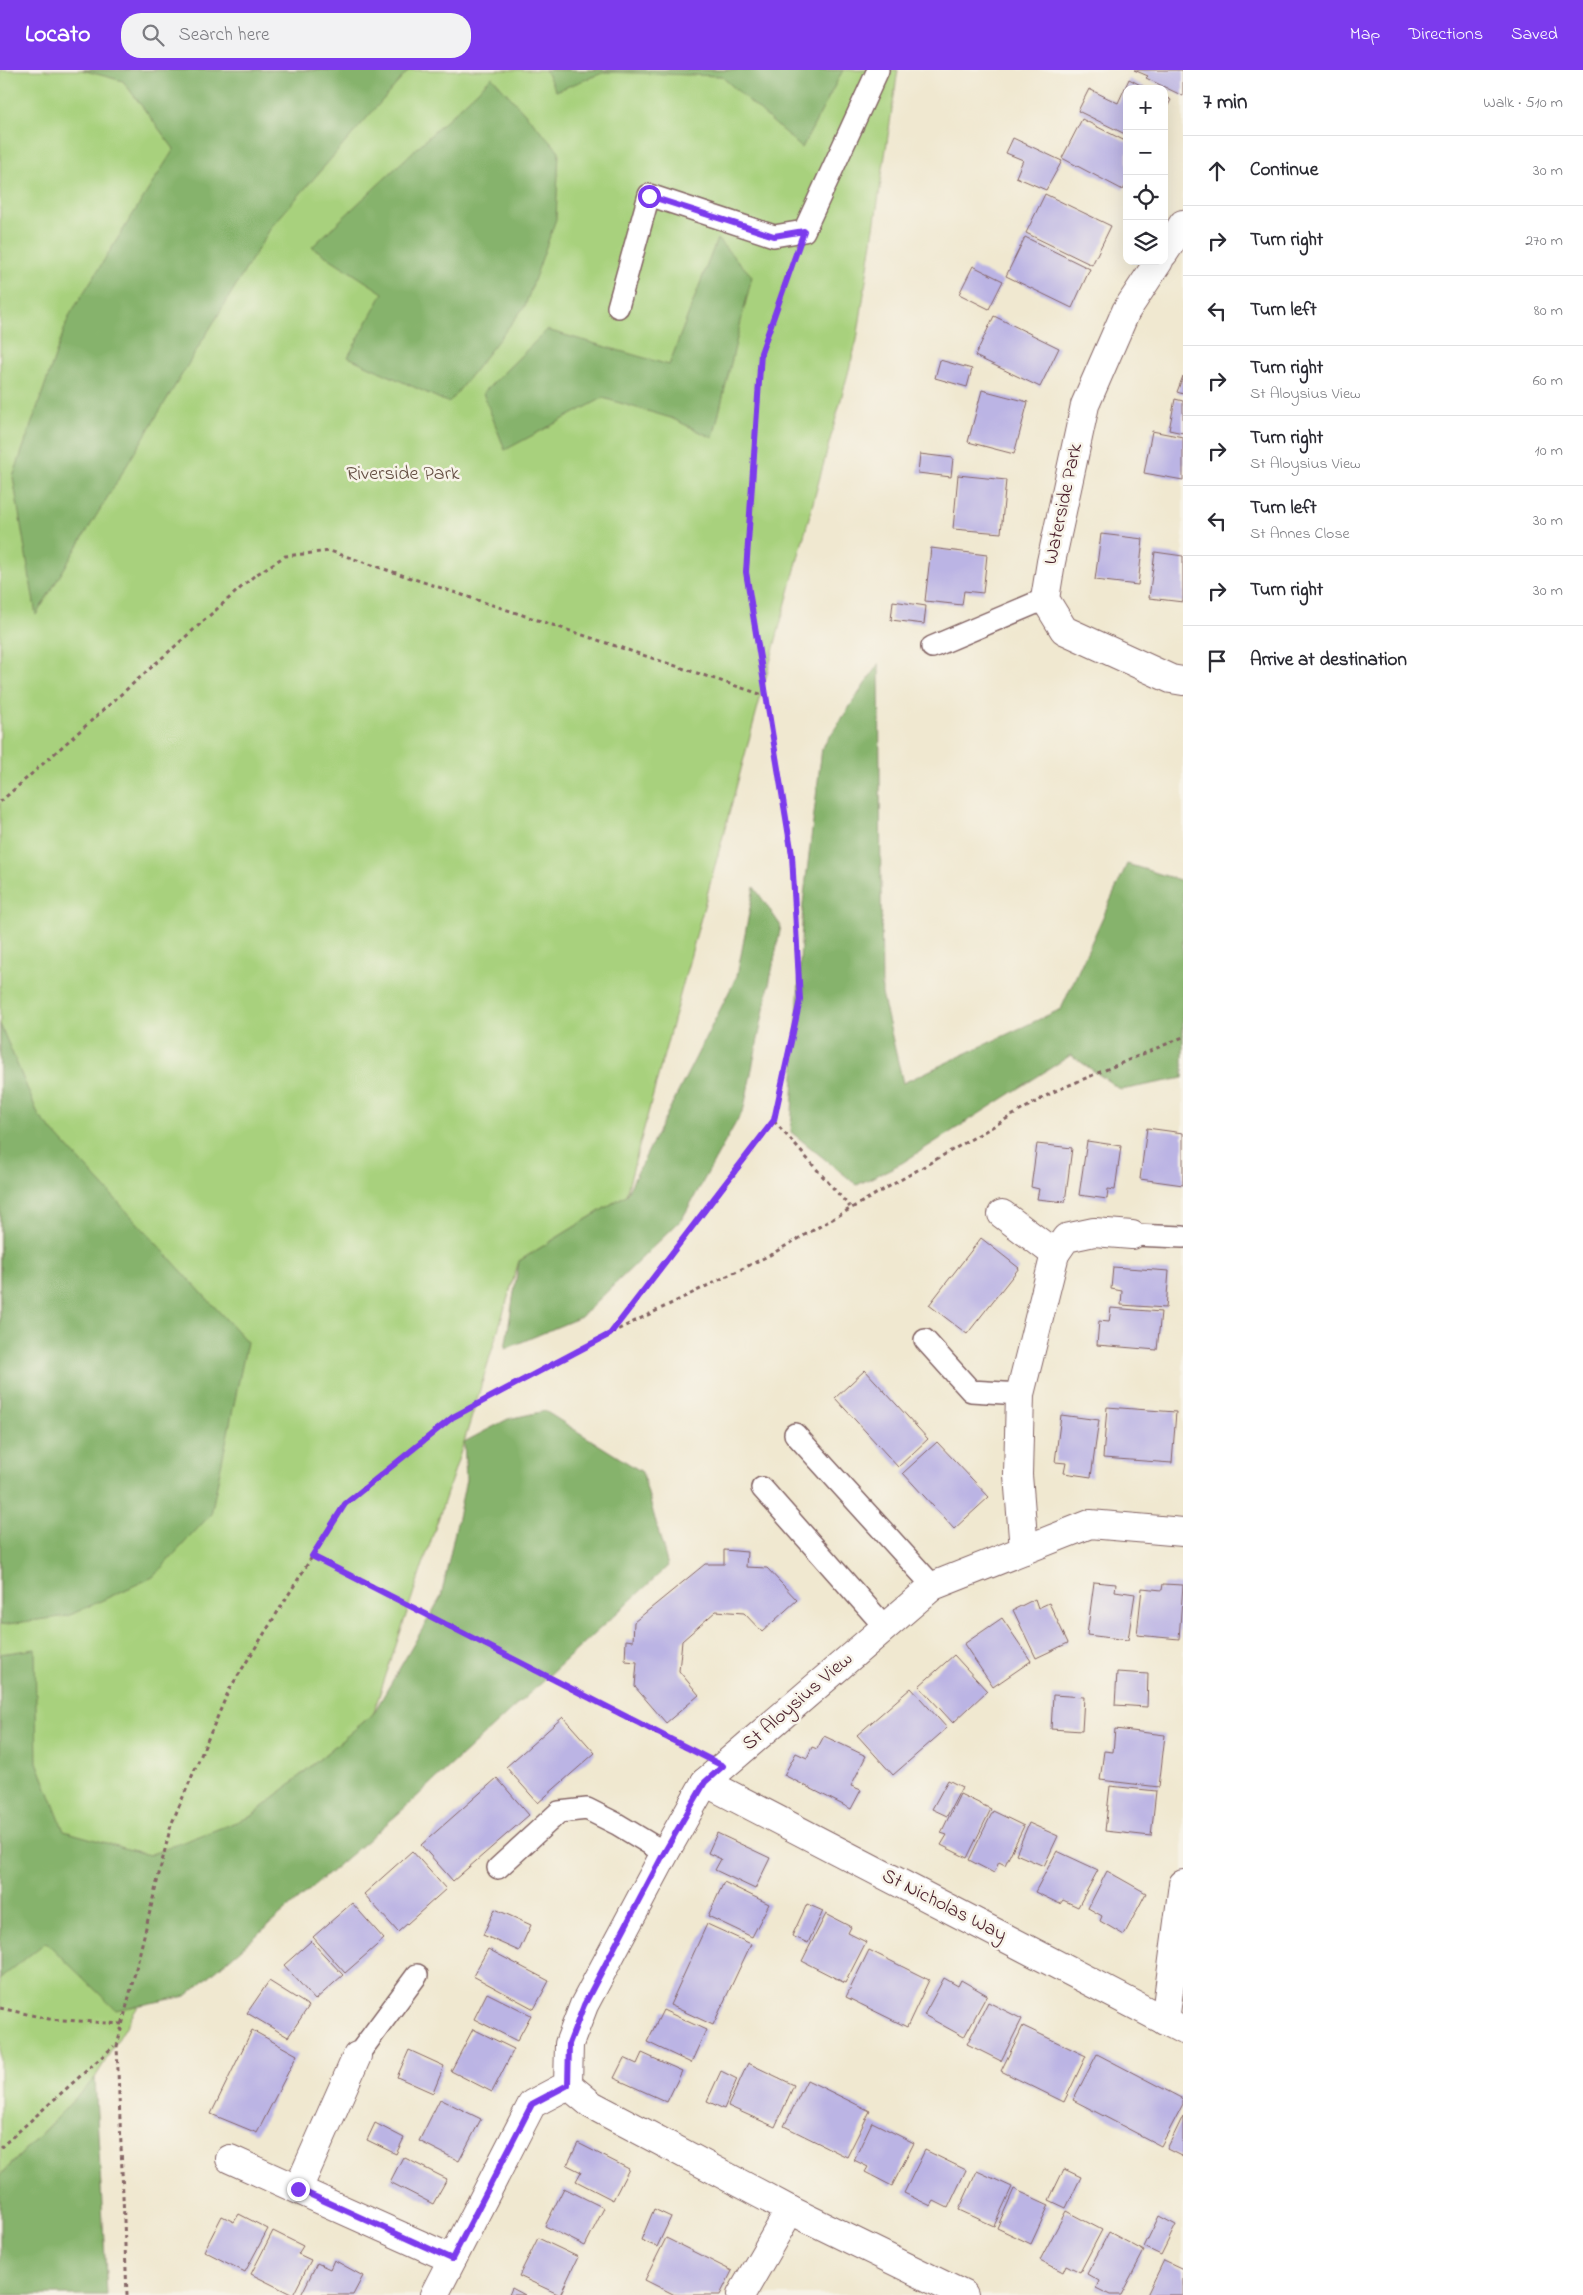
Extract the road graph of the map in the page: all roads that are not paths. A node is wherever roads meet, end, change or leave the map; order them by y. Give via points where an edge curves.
1 (878, 70) edge
2 (1183, 224) edge
3 (1168, 247) edge
4 (1156, 265) edge
5 (618, 307) dead end
6 (1045, 599) junction
7 (932, 647) dead end
8 (1183, 682) edge
9 (1002, 1214) dead end
10 (1132, 1235) joint
11 (1183, 1237) edge
12 (1055, 1254) junction
13 (925, 1340) dead end
14 (1020, 1394) junction
15 (795, 1434) dead end
16 (762, 1488) dead end
17 (1183, 1532) edge
18 (1024, 1550) junction
19 (933, 1586) junction
20 (885, 1626) junction
21 (714, 1774) junction
22 (664, 1853) junction
23 (498, 1868) dead end
24 (1183, 1884) edge
25 (417, 1975) dead end
26 (1174, 2026) edge
27 (357, 2056) joint
28 (568, 2085) junction
29 (230, 2159) dead end
30 (298, 2189) junction
31 (790, 2210) junction
32 (452, 2259) junction
33 (434, 2295) edge
34 (741, 2295) edge
35 (964, 2295) edge

1 - 5 lane via 804,231 774,236 649,196
2 - 3 street
4 - 6 street, Waterside Park via 1126,311 1085,405 1050,562
6 - 7 lane
6 - 8 street via 1064,630
9 - 12 street
10 - 11 lane
10 - 12 street via 1094,1232 1066,1238
12 - 14 street
13 - 14 lane via 971,1391
14 - 18 street via 1018,1475
15 - 19 lane
16 - 20 lane
17 - 18 street, St Aloysius View via 1090,1524
18 - 19 street, St Aloysius View
19 - 20 street, St Aloysius View
20 - 21 street, St Aloysius View
21 - 22 street, St Aloysius View
21 - 26 street, St Nicholas Way
22 - 23 lane via 587,1809 559,1812
22 - 28 street, St Aloysius View via 584,2005 569,2044
24 - 26 street
25 - 27 lane
27 - 30 street
28 - 31 street via 592,2105
28 - 32 street via 532,2104
29 - 30 street
30 - 32 street
31 - 34 street
31 - 35 street
32 - 33 street

